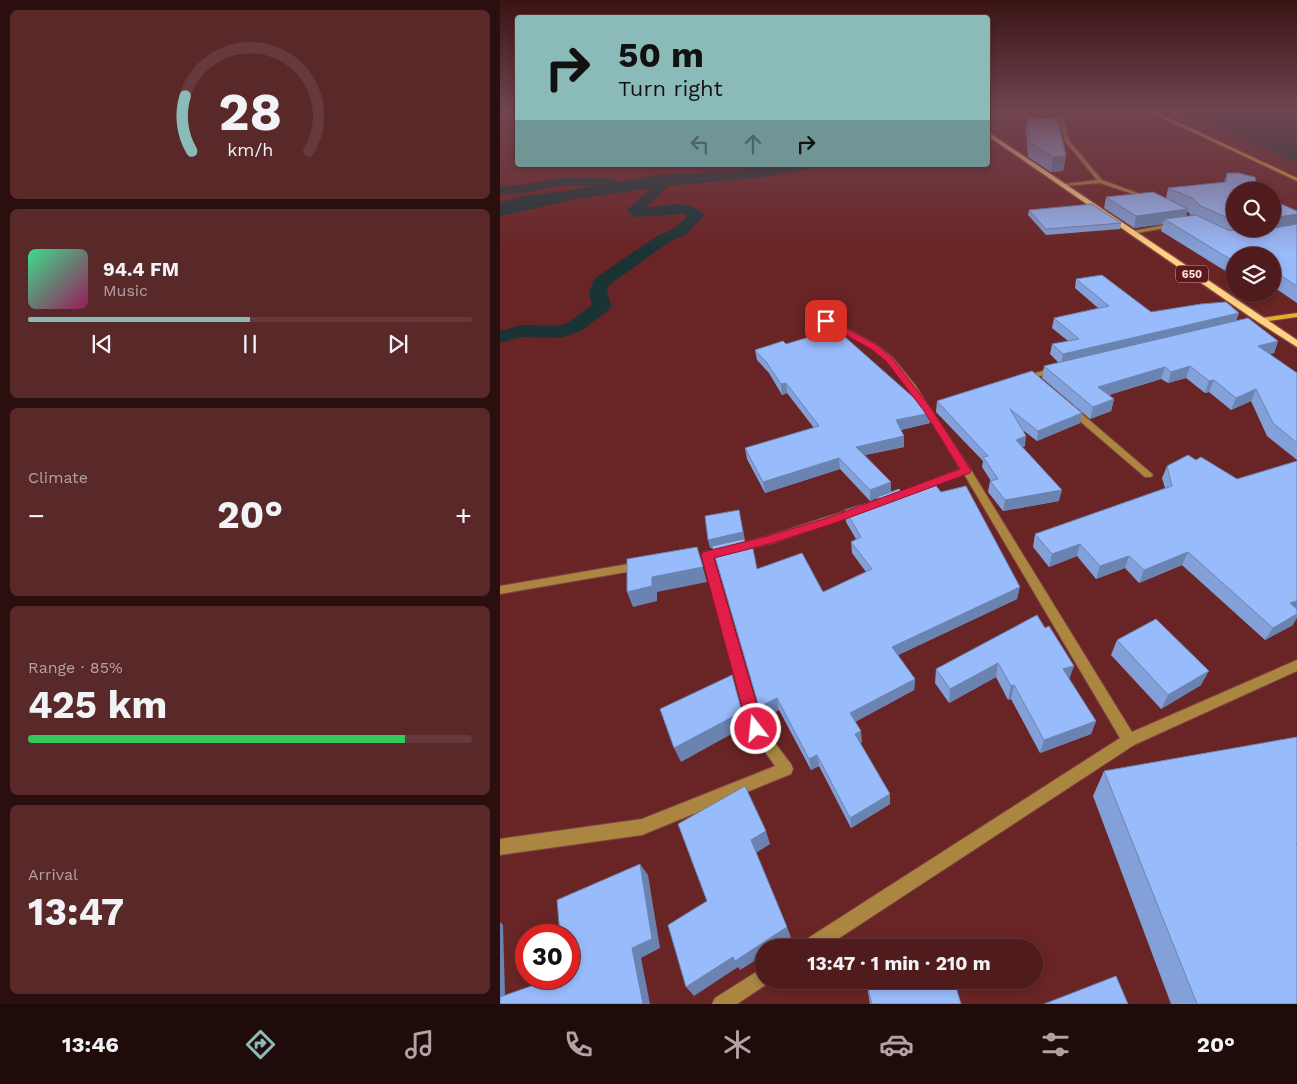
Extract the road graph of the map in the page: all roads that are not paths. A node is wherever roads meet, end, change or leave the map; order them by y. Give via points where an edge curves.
1 (1026, 159) edge
2 (1082, 159) edge
3 (1252, 159) edge
4 (1297, 180) edge
5 (1100, 181) junction
6 (1065, 184) junction
7 (1154, 201) edge
8 (1185, 224) edge
9 (1131, 232) junction
10 (1297, 315) edge
11 (1260, 320) junction
12 (826, 321) dead end
13 (1251, 323) edge
14 (1297, 344) edge
15 (1061, 369) edge
16 (1011, 383) edge
17 (1065, 404) edge
18 (966, 470) junction
19 (1148, 475) dead end
20 (911, 491) edge
21 (865, 508) edge
22 (648, 565) edge
23 (500, 590) edge
24 (1297, 665) edge
25 (1129, 740) junction
26 (500, 847) edge
27 (822, 939) edge
28 (755, 982) edge
29 (721, 1004) edge

1 - 6 main road, 650
2 - 5 street
3 - 4 main road
5 - 6 street
5 - 7 street
6 - 9 main road, 650
8 - 9 street
9 - 11 main road, 650
10 - 11 main road
11 - 13 street
11 - 14 main road, 650
12 - 18 street via 874,347 889,359 932,408
15 - 16 street via 1036,379
17 - 19 street
18 - 20 street
18 - 25 street
21 - 26 street via 769,540 711,554 756,729 786,769 642,827
22 - 23 street
24 - 25 street
25 - 27 street
28 - 29 street

